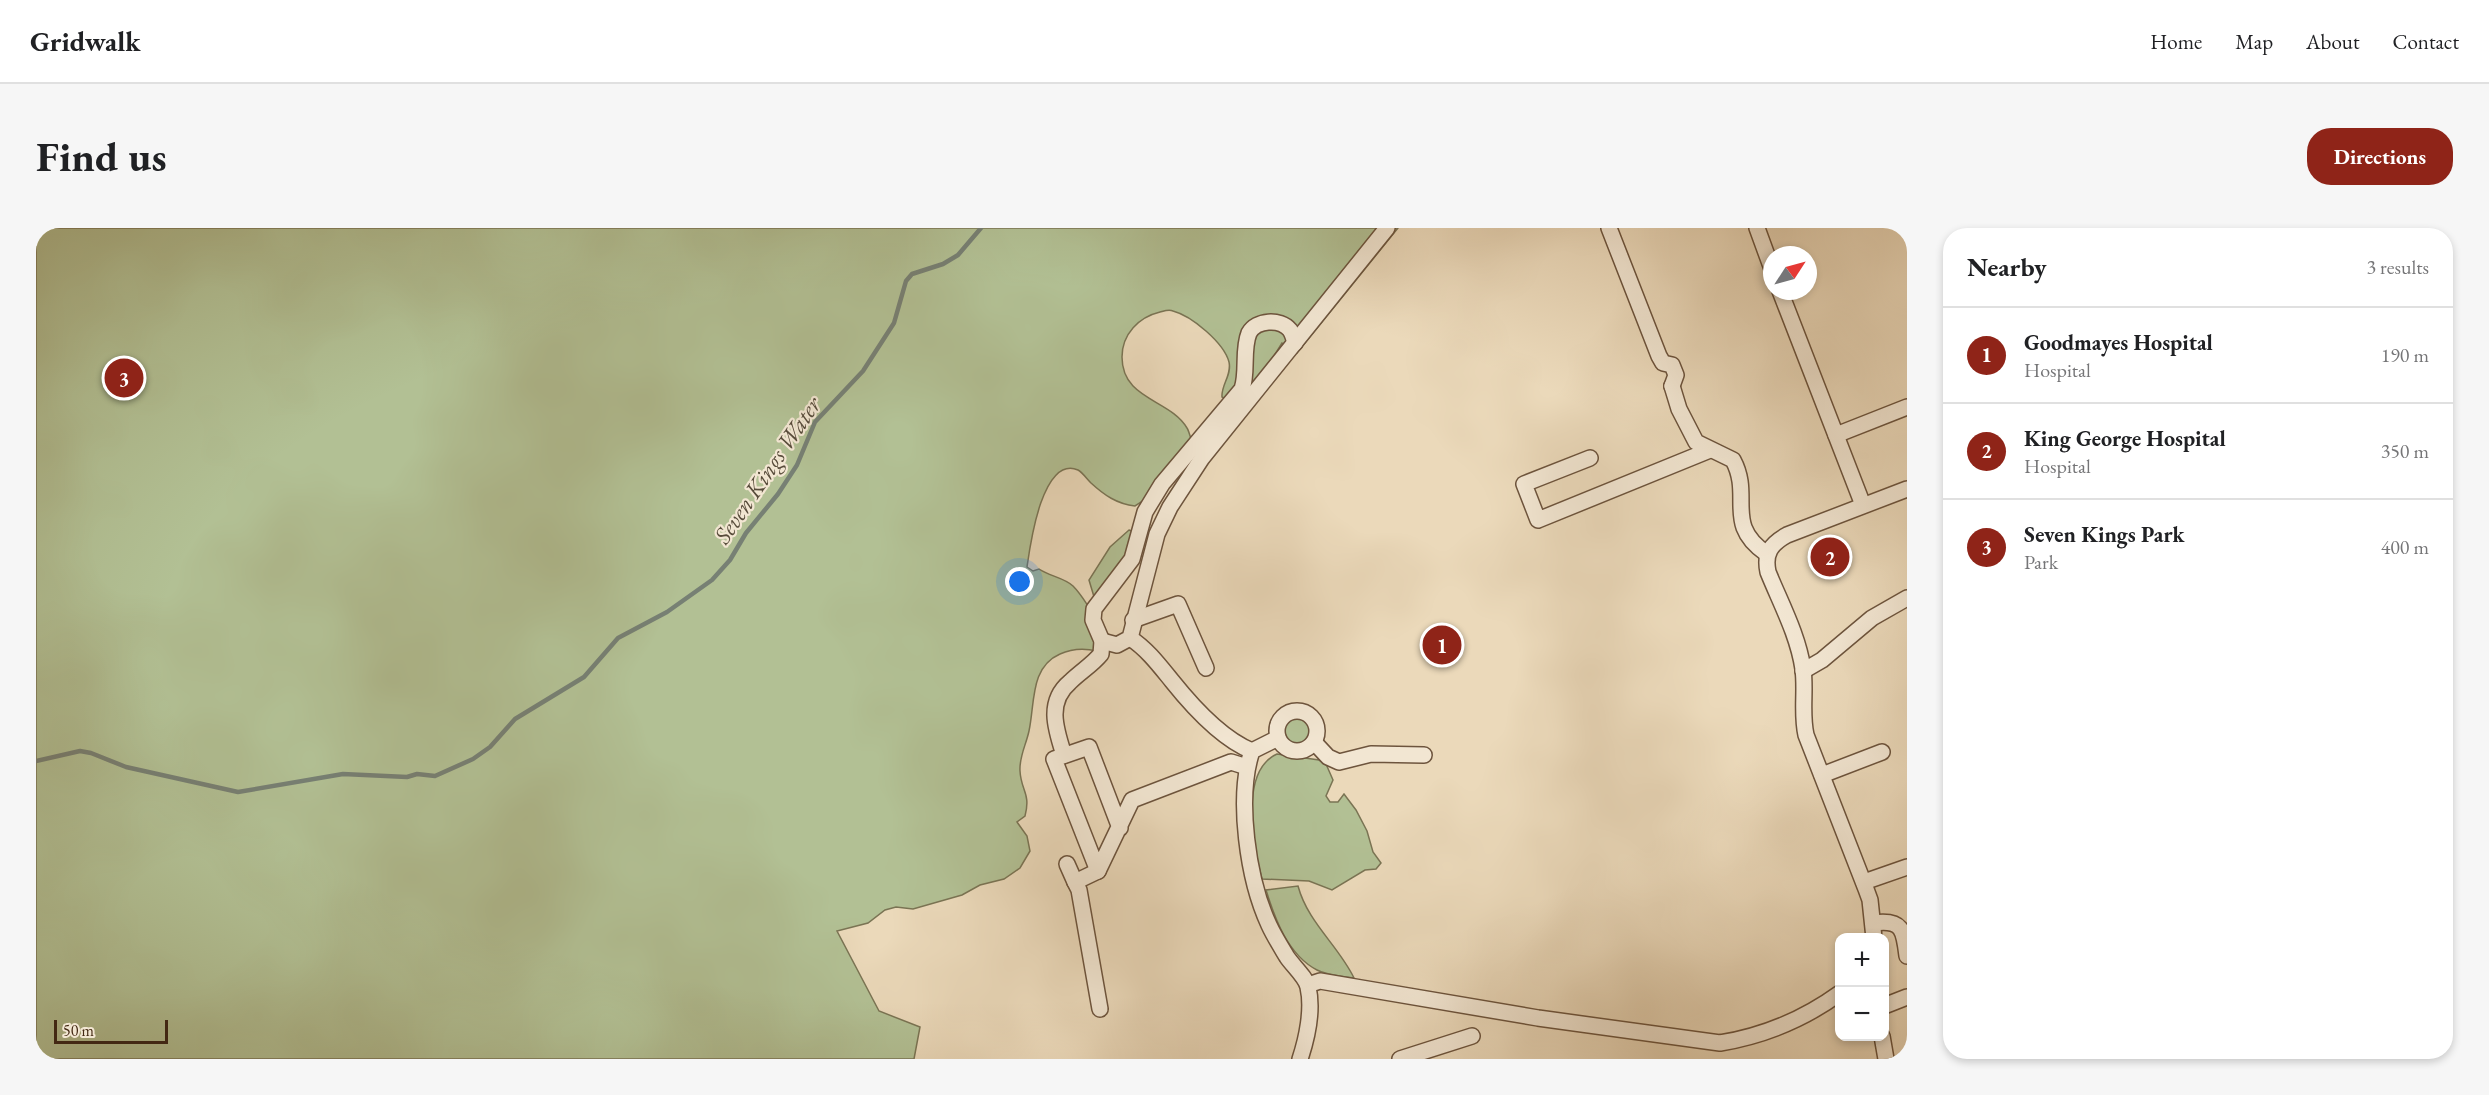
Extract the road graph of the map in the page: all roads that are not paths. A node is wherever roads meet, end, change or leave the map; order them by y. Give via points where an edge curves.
1 (1387, 228) edge
2 (1609, 228) edge
3 (1757, 228) edge
4 (1764, 246) edge
5 (1784, 300) edge
6 (1295, 343) junction
7 (1907, 407) edge
8 (1836, 435) junction
9 (1710, 450) junction
10 (1590, 458) dead end
11 (1904, 494) edge
12 (1863, 505) junction
13 (1767, 554) junction
14 (1907, 598) edge
15 (1133, 620) junction
16 (1130, 638) junction
17 (1102, 641) junction
18 (1206, 668) dead end
19 (1803, 671) junction
20 (1278, 738) junction
21 (1314, 742) junction
22 (1252, 750) junction
23 (1882, 752) dead end
24 (1064, 755) junction
25 (1424, 755) dead end
26 (1247, 767) junction
27 (1822, 775) junction
28 (1120, 828) junction
29 (1067, 864) dead end
30 (1907, 867) edge
31 (1098, 872) junction
32 (1075, 882) junction
33 (1864, 882) junction
34 (1874, 930) edge
35 (1907, 956) edge
36 (1308, 985) junction
37 (1835, 996) edge
38 (1907, 997) edge
39 (1889, 1004) edge
40 (1100, 1009) dead end
41 (1472, 1035) dead end
42 (1883, 1041) edge
43 (1304, 1058) edge
44 (1400, 1059) edge
45 (1886, 1059) edge

1 - 6 street
2 - 9 street via 1664,363 1672,365 1676,375 1672,386 1679,409 1693,439
3 - 4 street
5 - 8 street
6 - 15 street via 1198,464 1170,507 1157,534
6 - 17 street via 1290,330 1268,321 1250,332 1242,389 1162,484 1145,512 1132,559 1094,609 1093,621
7 - 8 street
8 - 12 street
9 - 10 street via 1538,520 1524,484
9 - 13 street via 1736,464 1742,485 1740,516 1754,545
11 - 12 street
12 - 13 street via 1787,535 1775,542
13 - 19 street via 1768,572 1796,639
14 - 19 street via 1872,618
15 - 16 street
15 - 18 street via 1178,604
16 - 17 street via 1117,645
16 - 22 street via 1143,646 1189,702 1238,745
17 - 24 street via 1101,654 1067,684 1056,700 1054,726
19 - 27 street via 1804,724
20 - 21 street via 1292,751 1305,750
20 - 21 street via 1280,720 1296,710 1308,713 1315,722
20 - 22 street
21 - 25 street via 1329,758 1339,762 1371,754
22 - 26 street
23 - 27 street
24 - 28 street via 1089,747
24 - 31 street via 1054,759
26 - 28 street via 1231,762 1132,800
26 - 36 street via 1246,830 1255,884 1269,925
27 - 33 street
28 - 31 street
29 - 32 street
30 - 33 street
31 - 32 street
32 - 40 street
33 - 34 street
34 - 35 street via 1884,922 1902,929
36 - 37 street via 1320,981 1495,1016 1710,1047 1746,1043 1779,1031 1811,1017
36 - 43 street
38 - 39 street
41 - 44 street
42 - 45 street

